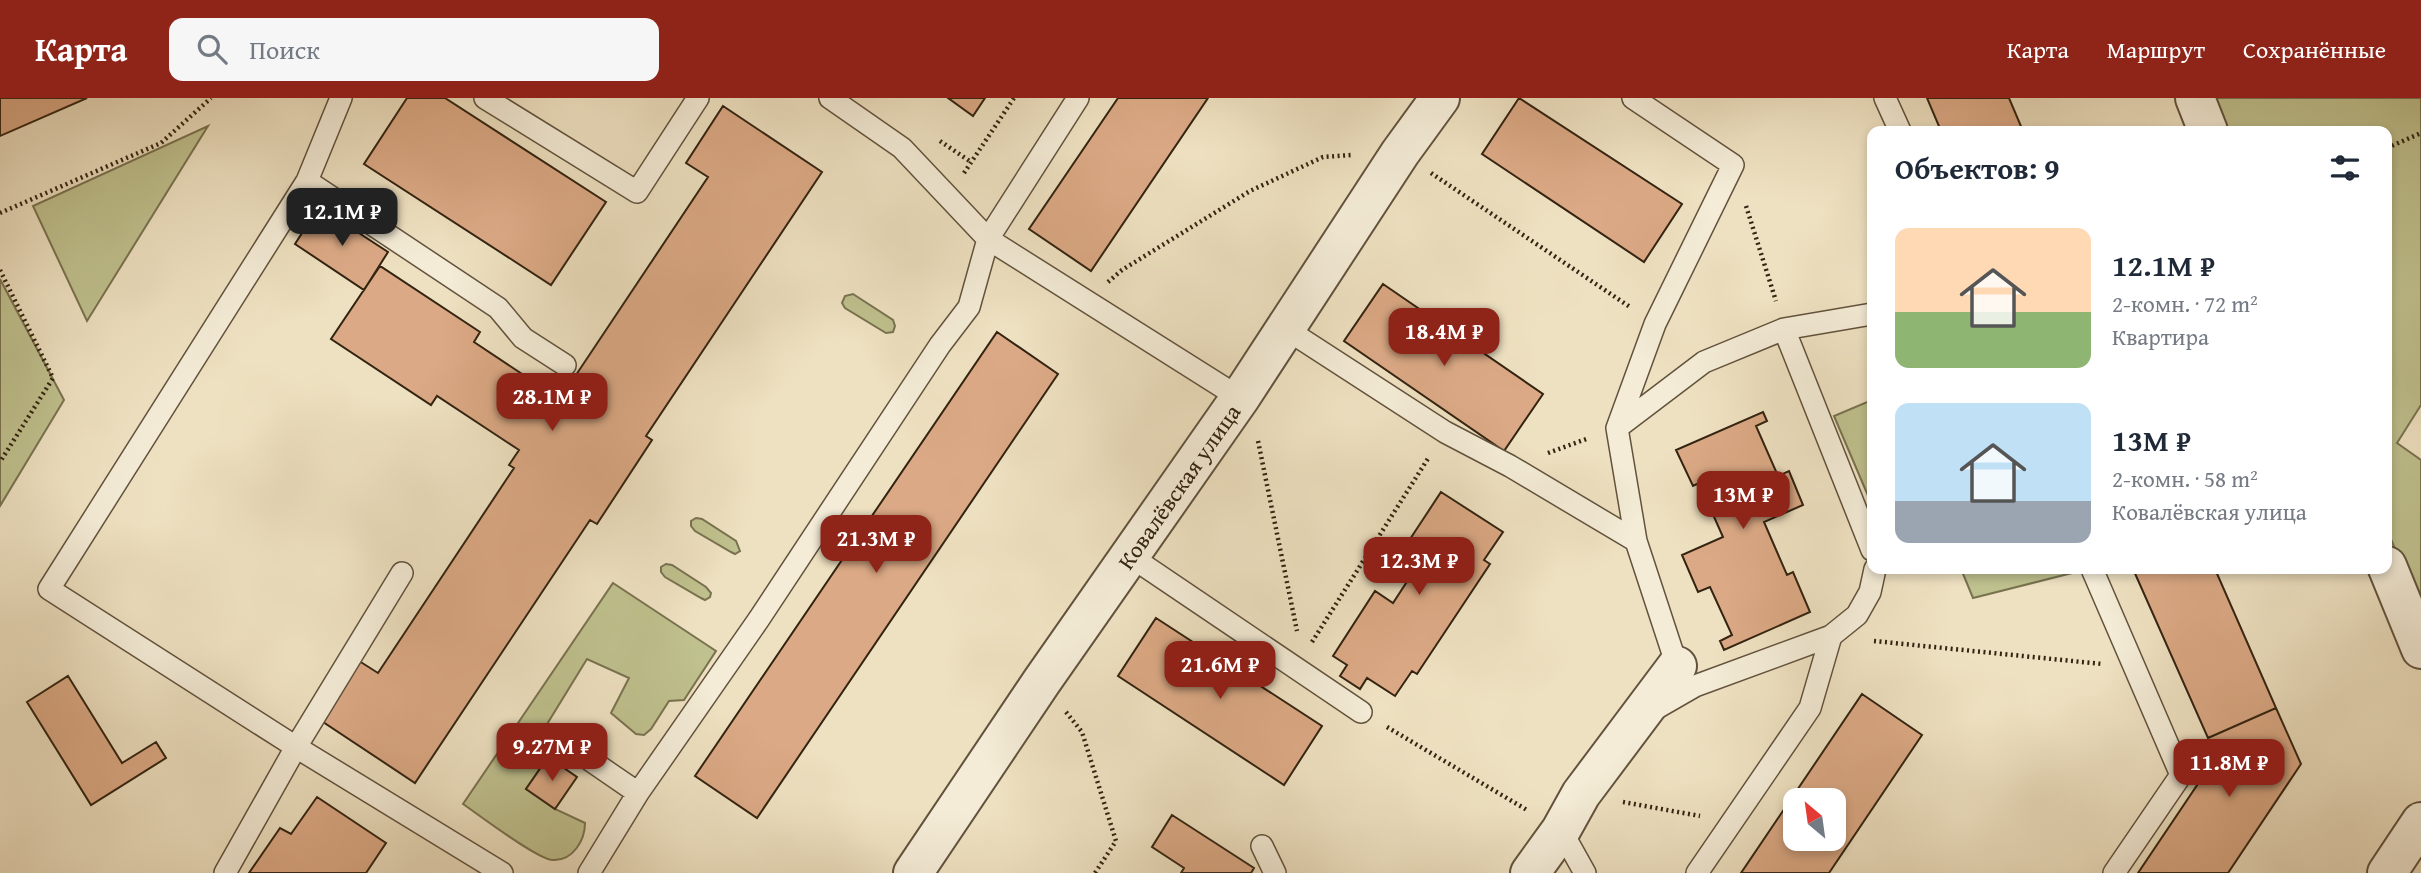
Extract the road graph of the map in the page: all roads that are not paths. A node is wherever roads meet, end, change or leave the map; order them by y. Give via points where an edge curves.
1 (341, 98) edge
2 (485, 98) edge
3 (698, 98) edge
4 (830, 98) edge
5 (1078, 98) edge
6 (1440, 98) edge
7 (1633, 98) edge
8 (1885, 98) edge
9 (2195, 98) edge
10 (1898, 126) edge
11 (2206, 126) edge
12 (307, 181) junction
13 (988, 239) junction
14 (1867, 315) edge
15 (1286, 329) junction
16 (1784, 329) junction
17 (565, 365) dead end
18 (1240, 398) junction
19 (1617, 428) junction
20 (1867, 537) edge
21 (1636, 541) junction
22 (1130, 556) junction
23 (402, 573) dead end
24 (1874, 574) edge
25 (2094, 574) edge
26 (2390, 574) edge
27 (1831, 636) junction
28 (2421, 649) edge
29 (1676, 666) joint
30 (1361, 712) road end
31 (1634, 722) junction
32 (296, 747) junction
33 (571, 747) dead end
34 (638, 793) junction
35 (2421, 822) edge
36 (1561, 830) junction
37 (1262, 846) dead end
38 (225, 873) edge
39 (502, 873) edge
40 (589, 873) edge
41 (913, 873) edge
42 (1275, 873) edge
43 (1530, 873) edge
44 (1585, 873) edge
45 (1697, 873) edge
46 (2114, 873) edge
47 (2387, 873) edge

1 - 12 lane
2 - 3 lane via 637,192
4 - 13 lane via 902,148
5 - 13 lane
6 - 15 street, Ковалёвская улица
7 - 19 lane via 1733,165 1655,324
8 - 10 lane
9 - 11 street
12 - 17 lane via 498,308 523,338
12 - 32 lane via 49,589
13 - 18 lane
13 - 34 lane via 969,307
14 - 16 lane
15 - 18 street, Ковалёвская улица
15 - 21 lane via 1445,432
16 - 19 lane via 1704,362
16 - 20 lane
18 - 22 street, Ковалёвская улица
19 - 21 lane
21 - 29 lane
22 - 30 lane
22 - 41 street, Ковалёвская улица
23 - 32 lane
24 - 27 lane via 1857,615
25 - 46 lane via 2181,775
26 - 28 street
27 - 31 lane via 1695,686
27 - 45 lane via 1810,708
29 - 31 street
31 - 36 street via 1581,794
32 - 38 lane
32 - 39 lane
33 - 34 lane
34 - 40 lane
35 - 47 street
36 - 43 street
36 - 44 lane
37 - 42 lane

